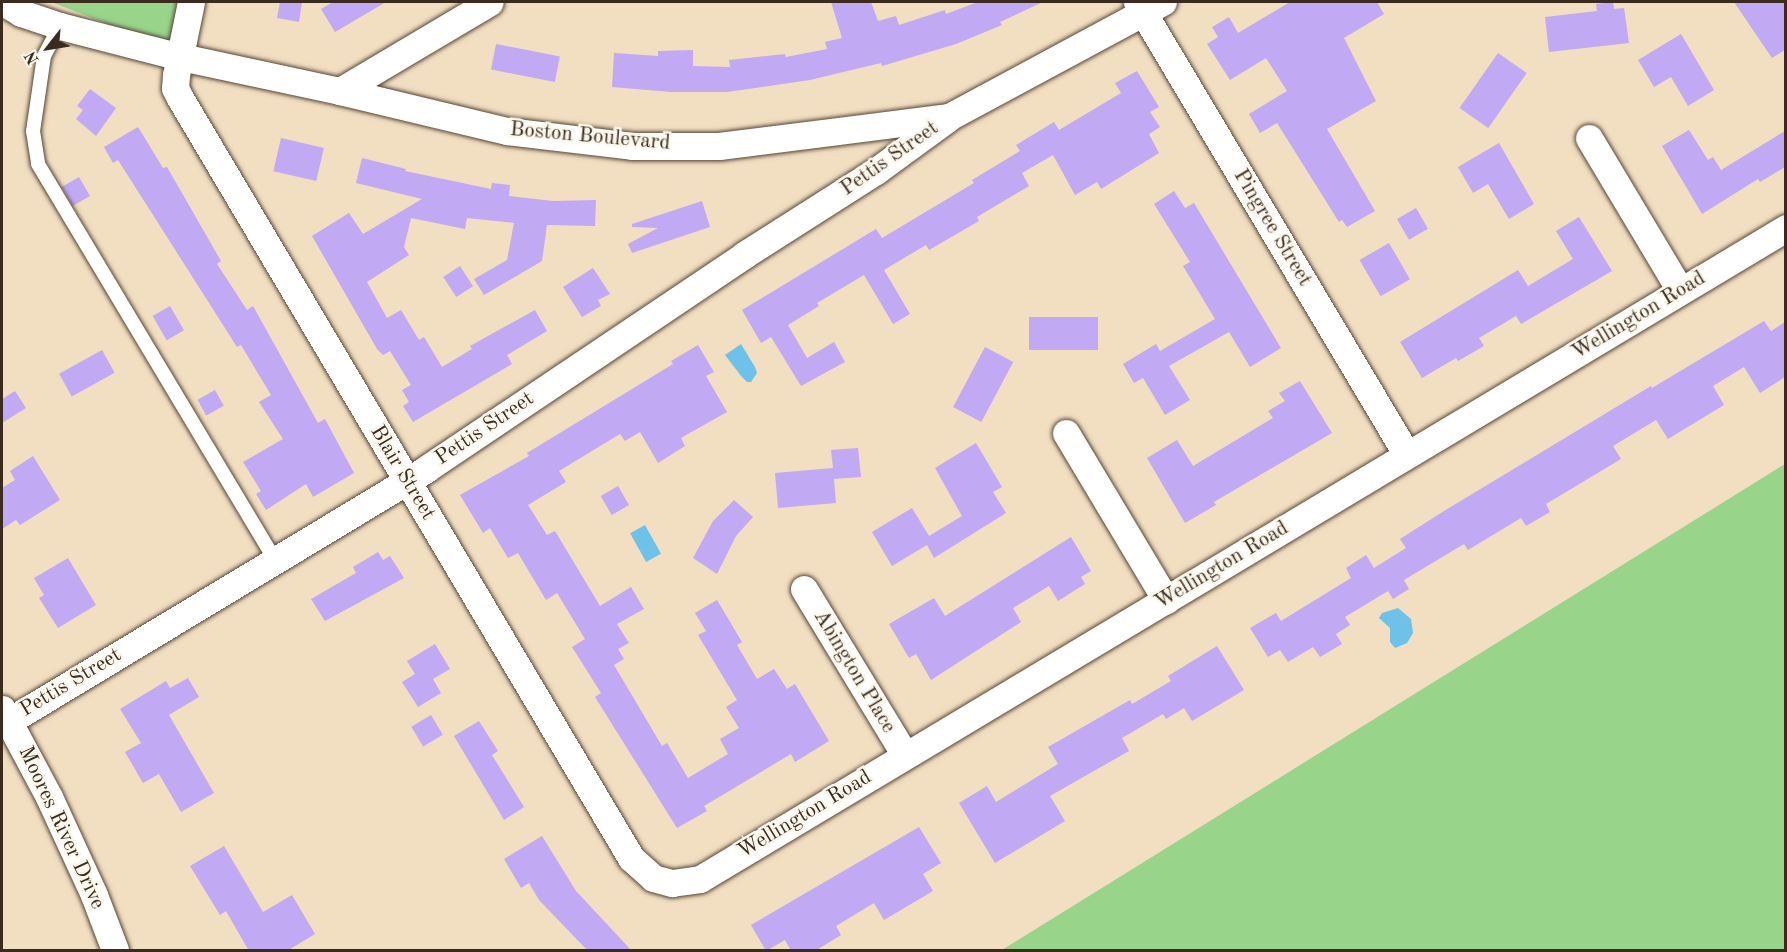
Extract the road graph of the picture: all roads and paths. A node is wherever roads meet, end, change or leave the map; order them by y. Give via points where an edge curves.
1 (3, 2) edge
2 (192, 2) edge
3 (490, 2) edge
4 (1148, 5) edge
5 (60, 26) junction
6 (181, 57) junction
7 (340, 91) junction
8 (949, 117) junction
9 (1589, 138) dead end
10 (1785, 228) edge
11 (1680, 290) junction
12 (1066, 433) dead end
13 (1407, 455) junction
14 (406, 481) junction
15 (274, 559) junction
16 (804, 588) dead end
17 (1166, 600) junction
18 (5, 715) edge
19 (905, 755) junction
20 (652, 879) joint
21 (116, 951) edge

1 - 5 street, Boston Boulevard via 21,13
2 - 6 street
3 - 7 street
4 - 8 street, Boston Boulevard
4 - 13 street, Pingree Street
5 - 6 street, Boston Boulevard
5 - 15 lane via 44,56 33,131 38,164
6 - 7 street, Boston Boulevard
6 - 14 street, Blair Street via 175,88 180,98
7 - 8 street, Boston Boulevard via 507,131 632,146 719,146
8 - 14 street, Pettis Street via 876,171
9 - 11 street
10 - 11 street, Wellington Road
11 - 13 street, Wellington Road
12 - 17 street
13 - 17 street, Wellington Road
14 - 15 street, Pettis Street
14 - 20 street, Blair Street via 631,858
15 - 18 street, Pettis Street
16 - 19 street, Abington Place
17 - 19 street, Wellington Road
18 - 21 street, Moores River Drive via 50,797
19 - 20 street, Wellington Road via 700,879 672,883

